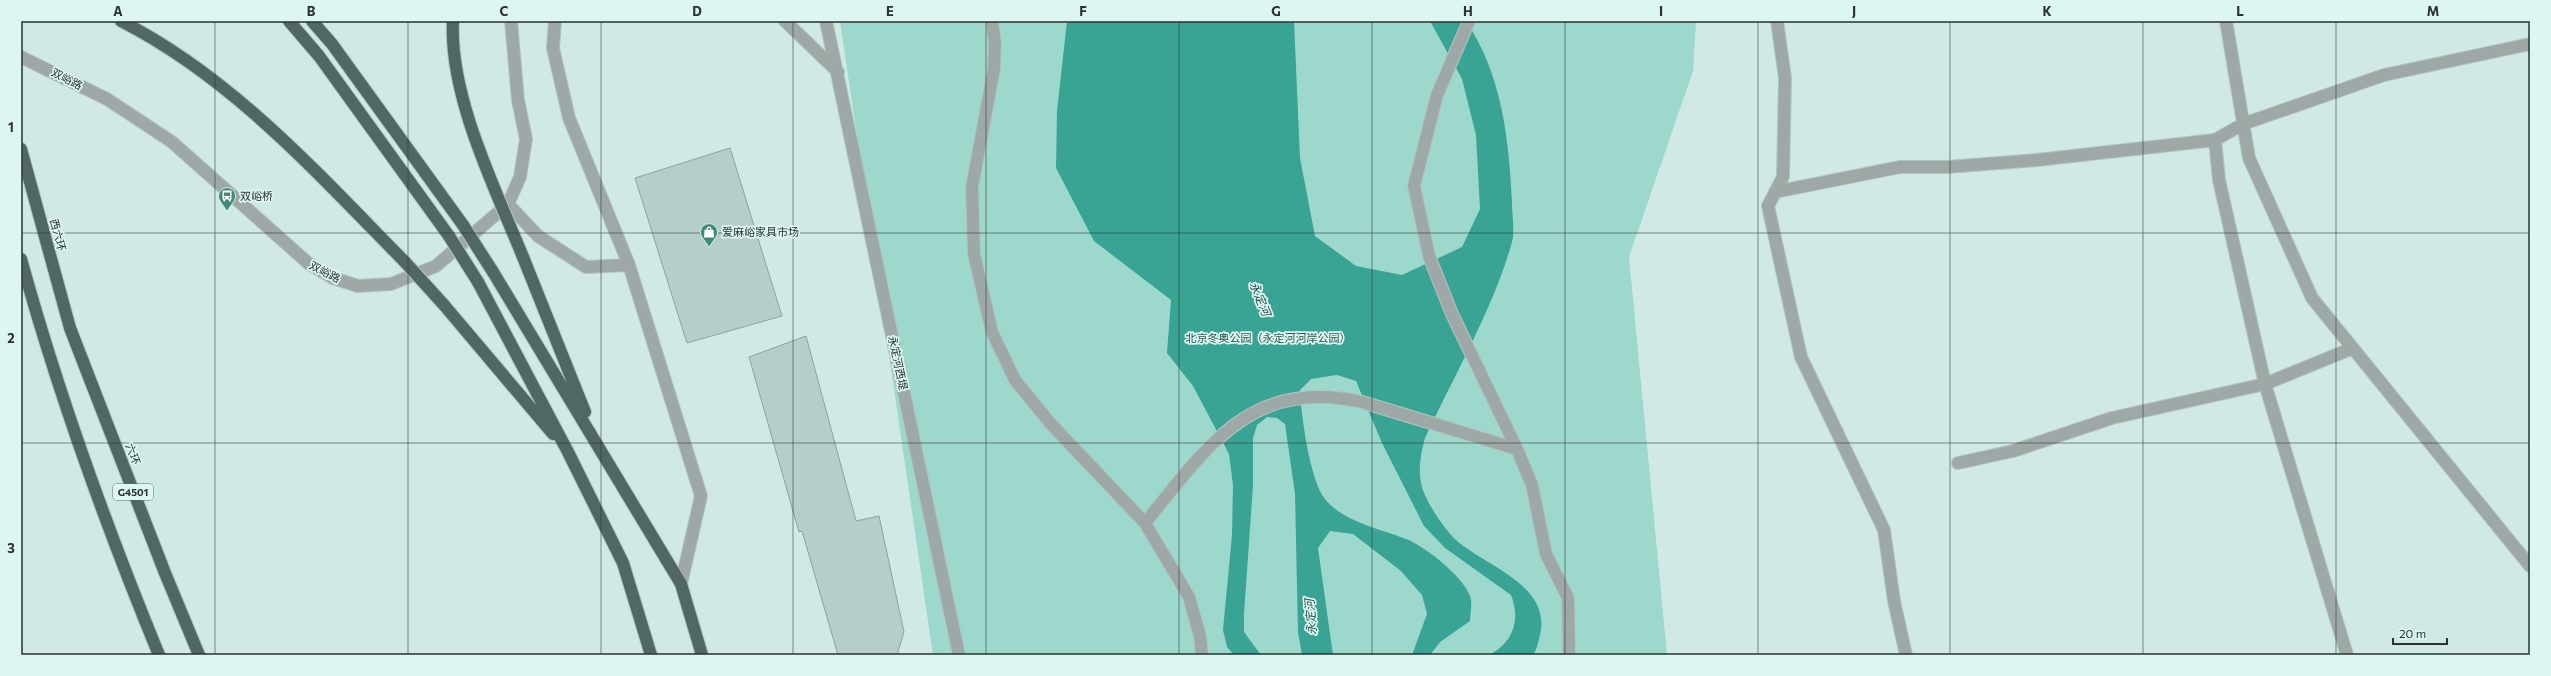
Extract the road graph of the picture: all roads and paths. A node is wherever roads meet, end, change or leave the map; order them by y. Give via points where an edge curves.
1 (121, 21) edge
2 (288, 21) edge
3 (312, 21) edge
4 (453, 21) edge
5 (511, 21) edge
6 (555, 21) edge
7 (785, 21) edge
8 (826, 21) edge
9 (992, 21) edge
10 (1469, 21) edge
11 (1777, 21) edge
12 (2226, 21) edge
13 (2530, 44) edge
14 (21, 57) edge
15 (838, 72) junction
16 (2243, 124) junction
17 (2215, 140) junction
18 (21, 149) edge
19 (1775, 192) junction
20 (508, 204) junction
21 (21, 259) edge
22 (629, 265) junction
23 (70, 328) joint
24 (2353, 348) junction
25 (2264, 384) junction
26 (598, 447) junction
27 (1517, 449) junction
28 (568, 452) junction
29 (1958, 463) dead end
30 (1145, 523) junction
31 (2530, 566) edge
32 (681, 584) junction
33 (158, 655) edge
34 (199, 655) edge
35 (651, 655) edge
36 (702, 655) edge
37 (959, 655) edge
38 (1202, 655) edge
39 (1569, 655) edge
40 (1906, 655) edge
41 (2346, 655) edge

1 - 28 highway, bridge via 159,40 227,90 280,136 405,262
2 - 28 highway, bridge via 318,56 449,236 478,282
3 - 26 highway, bridge via 332,44 463,225
4 - 26 highway, bridge via 459,87 480,150
5 - 20 street, 双峪路 via 518,100 526,139 520,177
6 - 22 street via 553,48 569,118
7 - 15 street
8 - 15 street, 永定河西堤
9 - 30 street via 995,44 994,69 972,187 974,254 992,332 1015,380 1051,424
10 - 27 street via 1437,95 1414,186 1429,256 1452,314
11 - 19 street via 1785,78 1783,177
12 - 16 street
13 - 16 street via 2384,75
14 - 20 street, 双峪路 via 107,99 172,142 308,263 333,278 358,286 391,284 436,266
15 - 37 street, 永定河西堤
16 - 17 street
16 - 24 street via 2249,158 2312,298
17 - 19 street via 2037,160 1947,167 1900,167
17 - 25 street via 2219,180
18 - 23 highway, 西六环 / G4501
19 - 40 street via 1768,206 1801,357 1884,530 1894,601
20 - 22 street via 538,236 586,267
21 - 33 highway, G4501 via 42,335 131,587
22 - 32 street via 701,496
23 - 34 highway, 六环 / G4501
24 - 25 street
24 - 31 street
25 - 29 street via 2112,418 2014,451
25 - 41 street
26 - 32 highway
27 - 30 street via 1362,402 1338,397 1305,397 1268,405 1242,418 1215,439
27 - 39 street via 1532,485 1546,554 1568,598
28 - 35 highway via 623,563
30 - 38 street via 1189,597 1200,636
32 - 36 highway

